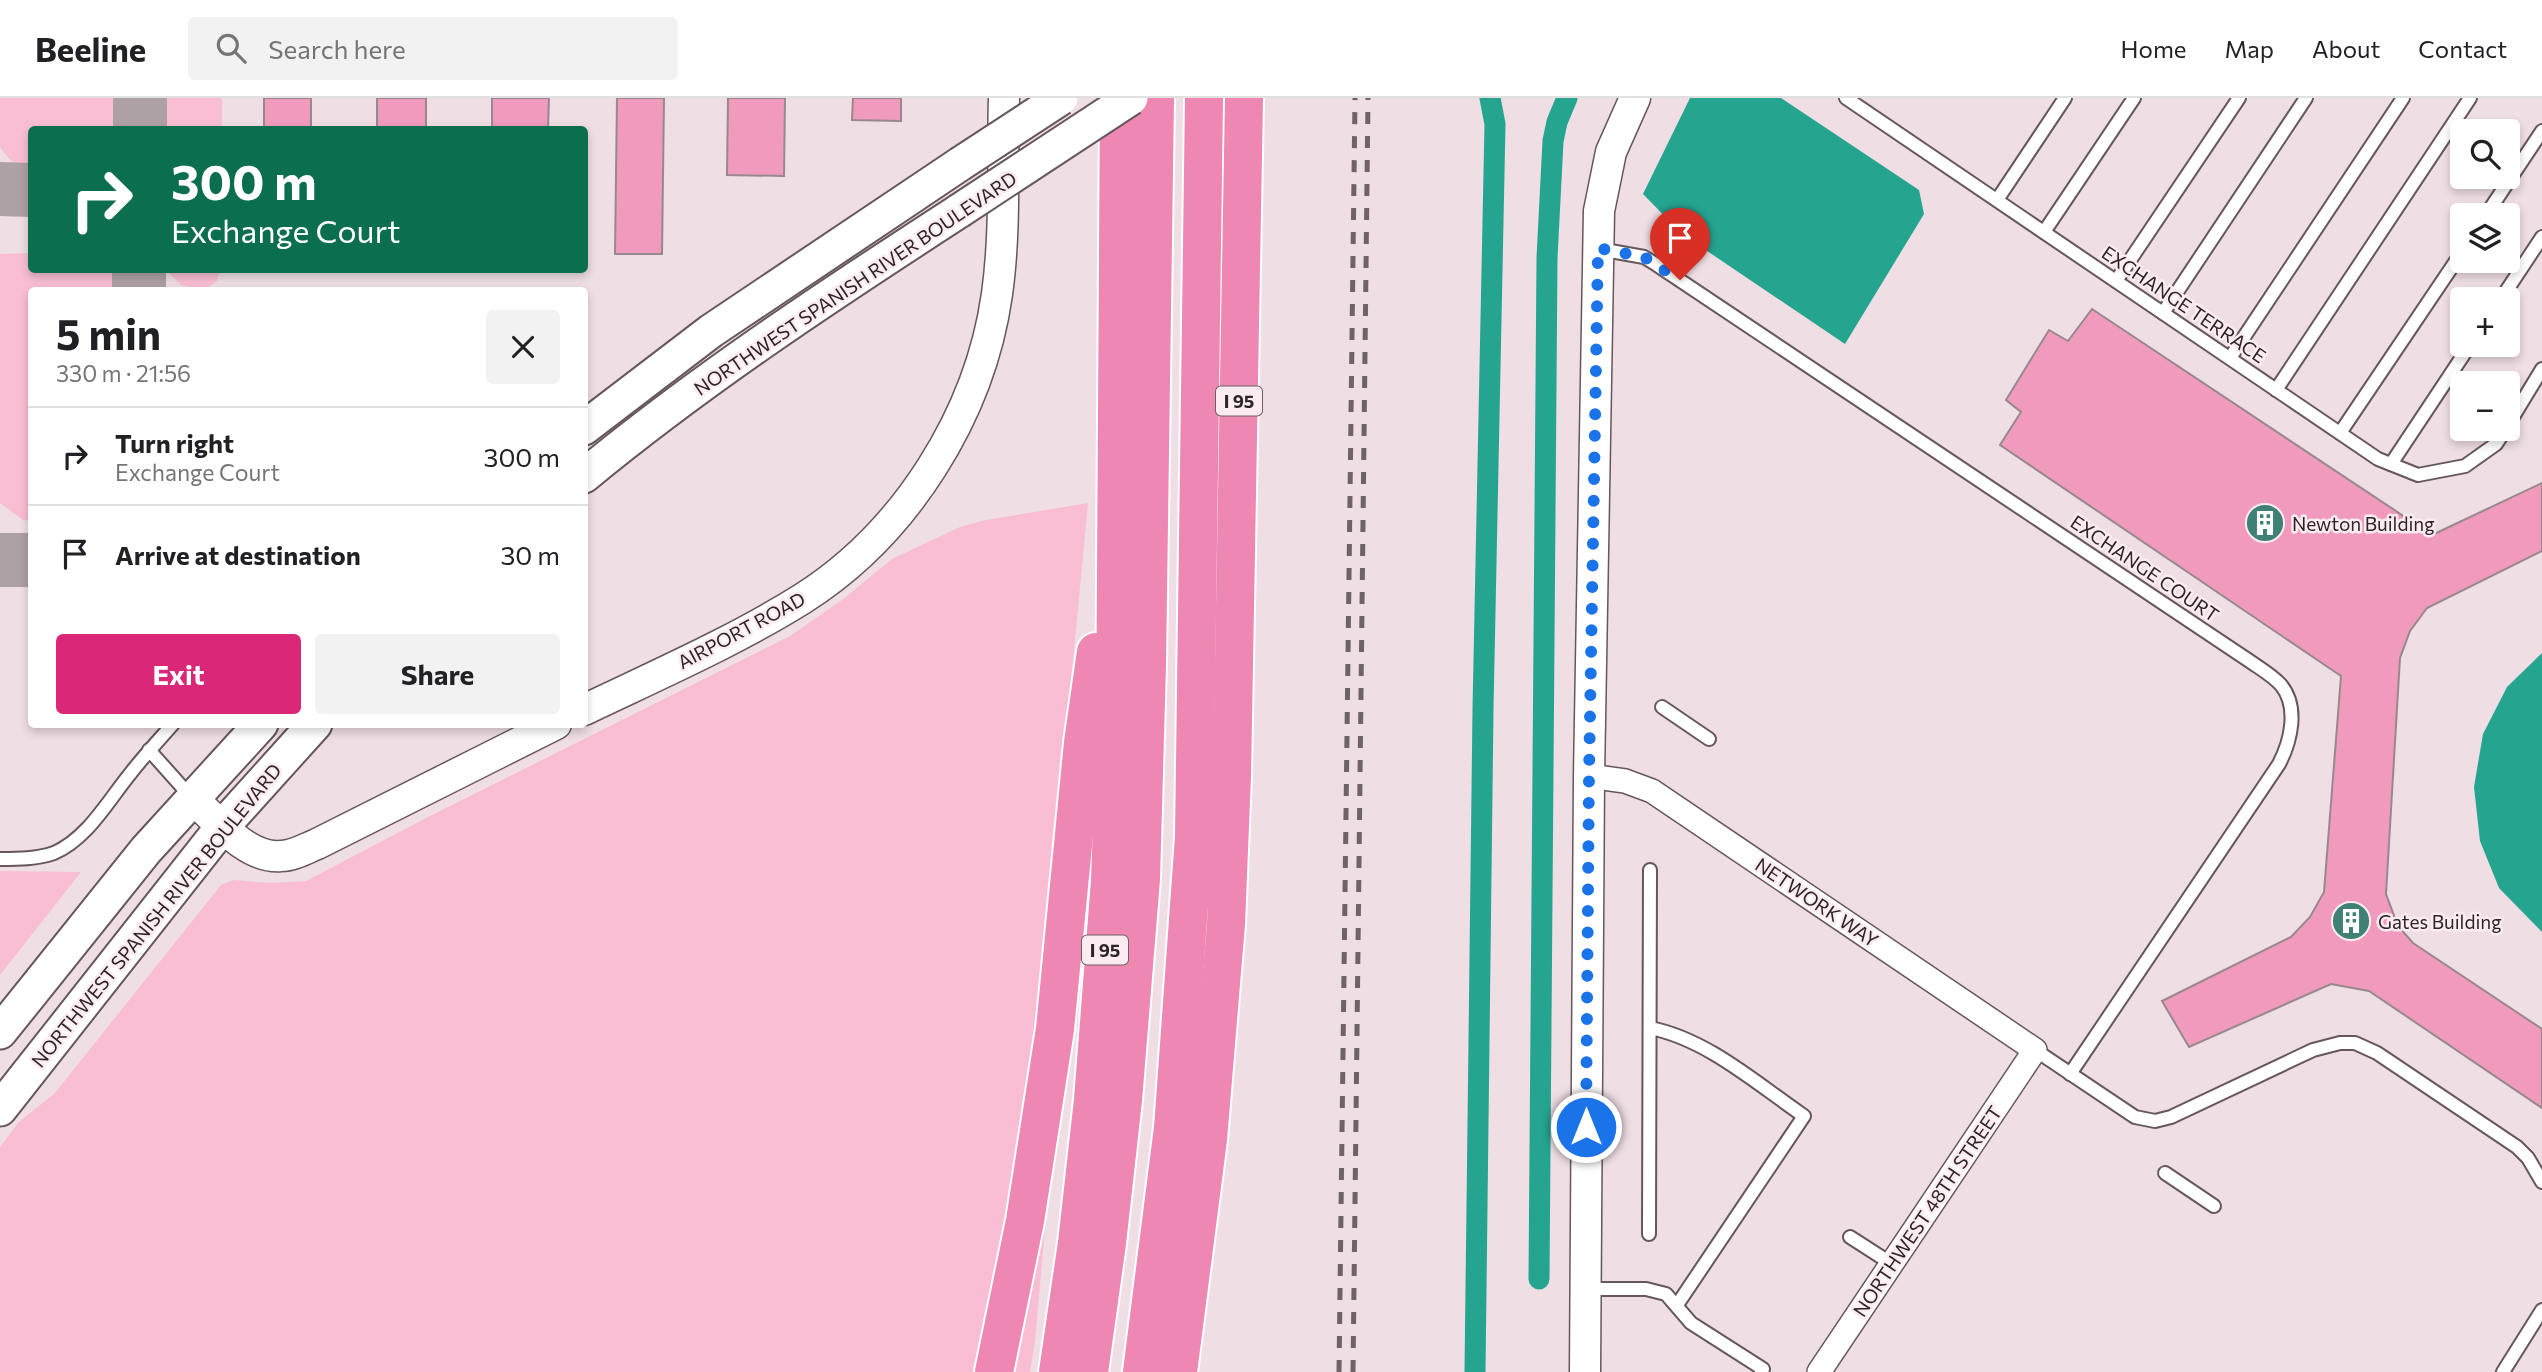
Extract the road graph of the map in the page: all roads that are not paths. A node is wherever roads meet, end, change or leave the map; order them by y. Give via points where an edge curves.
1 (1004, 98) edge
2 (1061, 98) edge
3 (1119, 98) edge
4 (1130, 98) edge
5 (1155, 98) edge
6 (1204, 98) edge
7 (1244, 98) edge
8 (1635, 98) edge
9 (1846, 98) edge
10 (2065, 98) edge
11 (2134, 98) edge
12 (2239, 98) edge
13 (2306, 98) edge
14 (2403, 98) edge
15 (2470, 98) edge
16 (2542, 131) edge
17 (1997, 200) junction
18 (2494, 203) edge
19 (2044, 232) junction
20 (2542, 237) edge
21 (1598, 248) junction
22 (2450, 269) edge
23 (2116, 281) junction
24 (2509, 287) edge
25 (2163, 313) junction
26 (2462, 357) edge
27 (2230, 358) junction
28 (2542, 369) edge
29 (2276, 390) junction
30 (2520, 405) edge
31 (588, 425) edge
32 (2340, 433) junction
33 (2498, 441) edge
34 (2391, 464) junction
35 (588, 473) edge
36 (1116, 525) junction
37 (588, 708) edge
38 (1662, 708) dead end
39 (169, 728) edge
40 (257, 728) edge
41 (311, 728) edge
42 (548, 728) edge
43 (1709, 739) dead end
44 (149, 751) junction
45 (1589, 776) junction
46 (192, 798) junction
47 (223, 827) junction
48 (0, 859) edge
49 (1650, 870) dead end
50 (1650, 1028) junction
51 (0, 1032) edge
52 (2035, 1050) junction
53 (2070, 1073) junction
54 (0, 1109) edge
55 (2165, 1173) dead end
56 (2542, 1182) edge
57 (2214, 1206) dead end
58 (1649, 1234) dead end
59 (1850, 1237) dead end
60 (1892, 1264) junction
61 (1584, 1289) junction
62 (1677, 1306) junction
63 (2542, 1310) edge
64 (994, 1372) edge
65 (1058, 1372) edge
66 (1089, 1372) edge
67 (1142, 1372) edge
68 (1178, 1372) edge
69 (1585, 1372) edge
70 (1761, 1372) edge
71 (1819, 1372) edge
72 (2503, 1372) edge

1 - 37 street, AIRPORT ROAD via 1001,251 987,342 957,423 913,493 852,561 804,597 749,630
2 - 31 main road, NORTHWEST SPANISH RIVER BOULEVARD, bridge via 711,331
3 - 36 highway, I 95
4 - 35 main road, NORTHWEST SPANISH RIVER BOULEVARD, bridge via 767,338
5 - 66 highway via 1141,879 1123,1100
6 - 67 highway via 1194,837 1173,1128
7 - 68 highway, I 95 via 1226,924 1208,1139
8 - 21 street via 1618,132 1606,174
9 - 17 lane, EXCHANGE TERRACE
10 - 17 lane
11 - 19 lane
12 - 23 lane
13 - 25 lane
14 - 27 lane
15 - 29 lane
16 - 18 lane
17 - 19 lane, EXCHANGE TERRACE
19 - 23 lane, EXCHANGE TERRACE
20 - 24 lane
21 - 45 street
21 - 53 lane, EXCHANGE COURT via 1644,257 1657,265 2251,662 2285,691 2291,723 2280,764
22 - 32 lane
23 - 25 lane, EXCHANGE TERRACE
25 - 27 lane, EXCHANGE TERRACE
26 - 34 lane
27 - 29 lane, EXCHANGE TERRACE
28 - 30 lane, EXCHANGE TERRACE
29 - 32 lane, EXCHANGE TERRACE
32 - 34 lane, EXCHANGE TERRACE
33 - 34 lane, EXCHANGE TERRACE via 2465,466 2418,475
36 - 64 highway via 1083,743 1055,1029
36 - 65 highway, I 95 via 1110,881 1092,1112
38 - 43 lane
39 - 44 lane
40 - 46 main road, NORTHWEST SPANISH RIVER BOULEVARD
41 - 47 main road, NORTHWEST SPANISH RIVER BOULEVARD
42 - 47 street via 294,854 262,854
44 - 46 lane
44 - 48 lane via 89,826 67,846 47,855
45 - 52 street, NETWORK WAY via 1653,791
45 - 61 street
46 - 47 street
46 - 51 main road, NORTHWEST SPANISH RIVER BOULEVARD
47 - 54 main road, NORTHWEST SPANISH RIVER BOULEVARD
49 - 50 lane
50 - 58 lane
50 - 62 lane via 1697,1043 1804,1116
52 - 53 lane
52 - 60 street, NORTHWEST 48TH STREET
53 - 56 lane via 2135,1117 2163,1120 2302,1054 2355,1043 2517,1147
55 - 57 lane
59 - 60 lane
60 - 71 street, NORTHWEST 48TH STREET
61 - 62 lane via 1657,1291
61 - 69 street
62 - 70 lane via 1691,1322 1763,1369
63 - 72 lane

